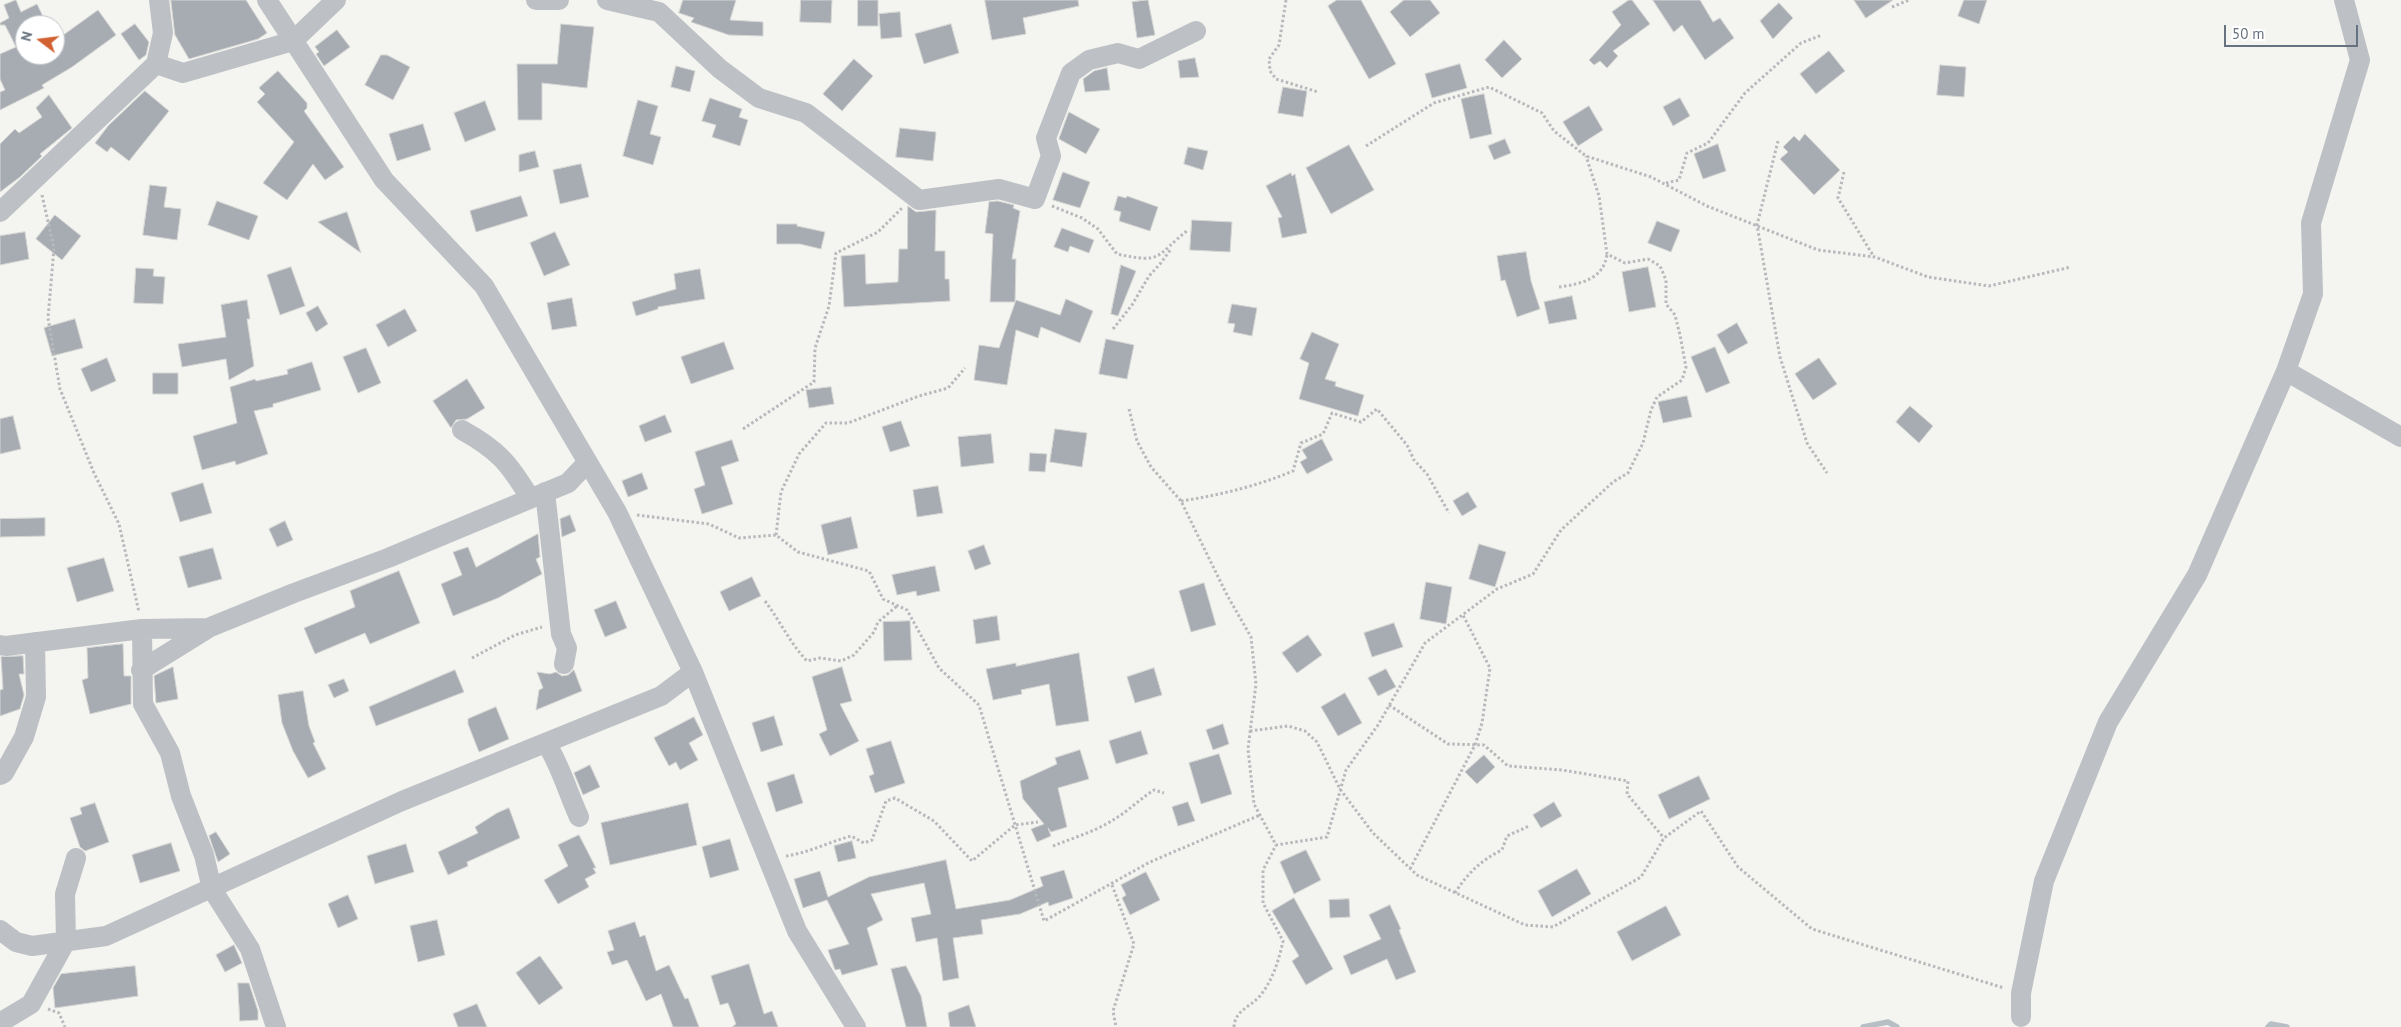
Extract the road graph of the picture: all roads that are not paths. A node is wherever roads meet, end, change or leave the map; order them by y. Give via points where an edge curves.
1 (159, 0) edge
2 (267, 0) edge
3 (336, 0) edge
4 (536, 0) edge
5 (559, 0) edge
6 (607, 0) edge
7 (2344, 0) edge
8 (1196, 31) dead end
9 (293, 41) junction
10 (156, 64) junction
11 (0, 212) edge
12 (2286, 371) junction
13 (462, 430) dead end
14 (2401, 437) edge
15 (587, 463) junction
16 (537, 495) junction
17 (208, 628) junction
18 (142, 629) junction
19 (35, 642) junction
20 (0, 645) edge
21 (564, 664) dead end
22 (141, 670) junction
23 (692, 672) junction
24 (546, 743) junction
25 (0, 774) edge
26 (579, 817) dead end
27 (76, 858) dead end
28 (212, 889) junction
29 (0, 930) edge
30 (66, 941) junction
31 (2021, 1017) dead end
32 (6, 1019) dead end
33 (276, 1027) edge
34 (856, 1027) edge

1 - 10 street via 163,33
2 - 9 street
3 - 9 street
4 - 5 street
6 - 8 street via 659,12 736,81 760,98 806,113 919,200 999,189 1035,199 1051,156 1046,138 1071,73 1089,60 1118,52 1139,59
7 - 12 street via 2360,60 2311,223 2313,294
9 - 10 street via 183,73
9 - 15 street via 384,180 484,286
10 - 11 street
12 - 14 street
12 - 31 street via 2197,575 2108,722 2044,881 2021,993
13 - 16 street via 487,444
15 - 16 street via 568,483
15 - 23 street via 617,512
16 - 17 street via 388,558
16 - 21 street via 560,626 567,648
17 - 18 street
17 - 22 street
18 - 19 street
18 - 22 street
19 - 20 street
19 - 25 street via 36,697 24,737 4,773
22 - 28 street via 142,704 170,753
23 - 24 street via 661,696
23 - 34 street via 797,931
24 - 26 street via 555,756
24 - 28 street via 402,801
27 - 30 street via 66,894
28 - 30 street via 106,936
28 - 33 street via 250,949
29 - 30 street via 16,942 32,946
30 - 32 street via 31,1004

